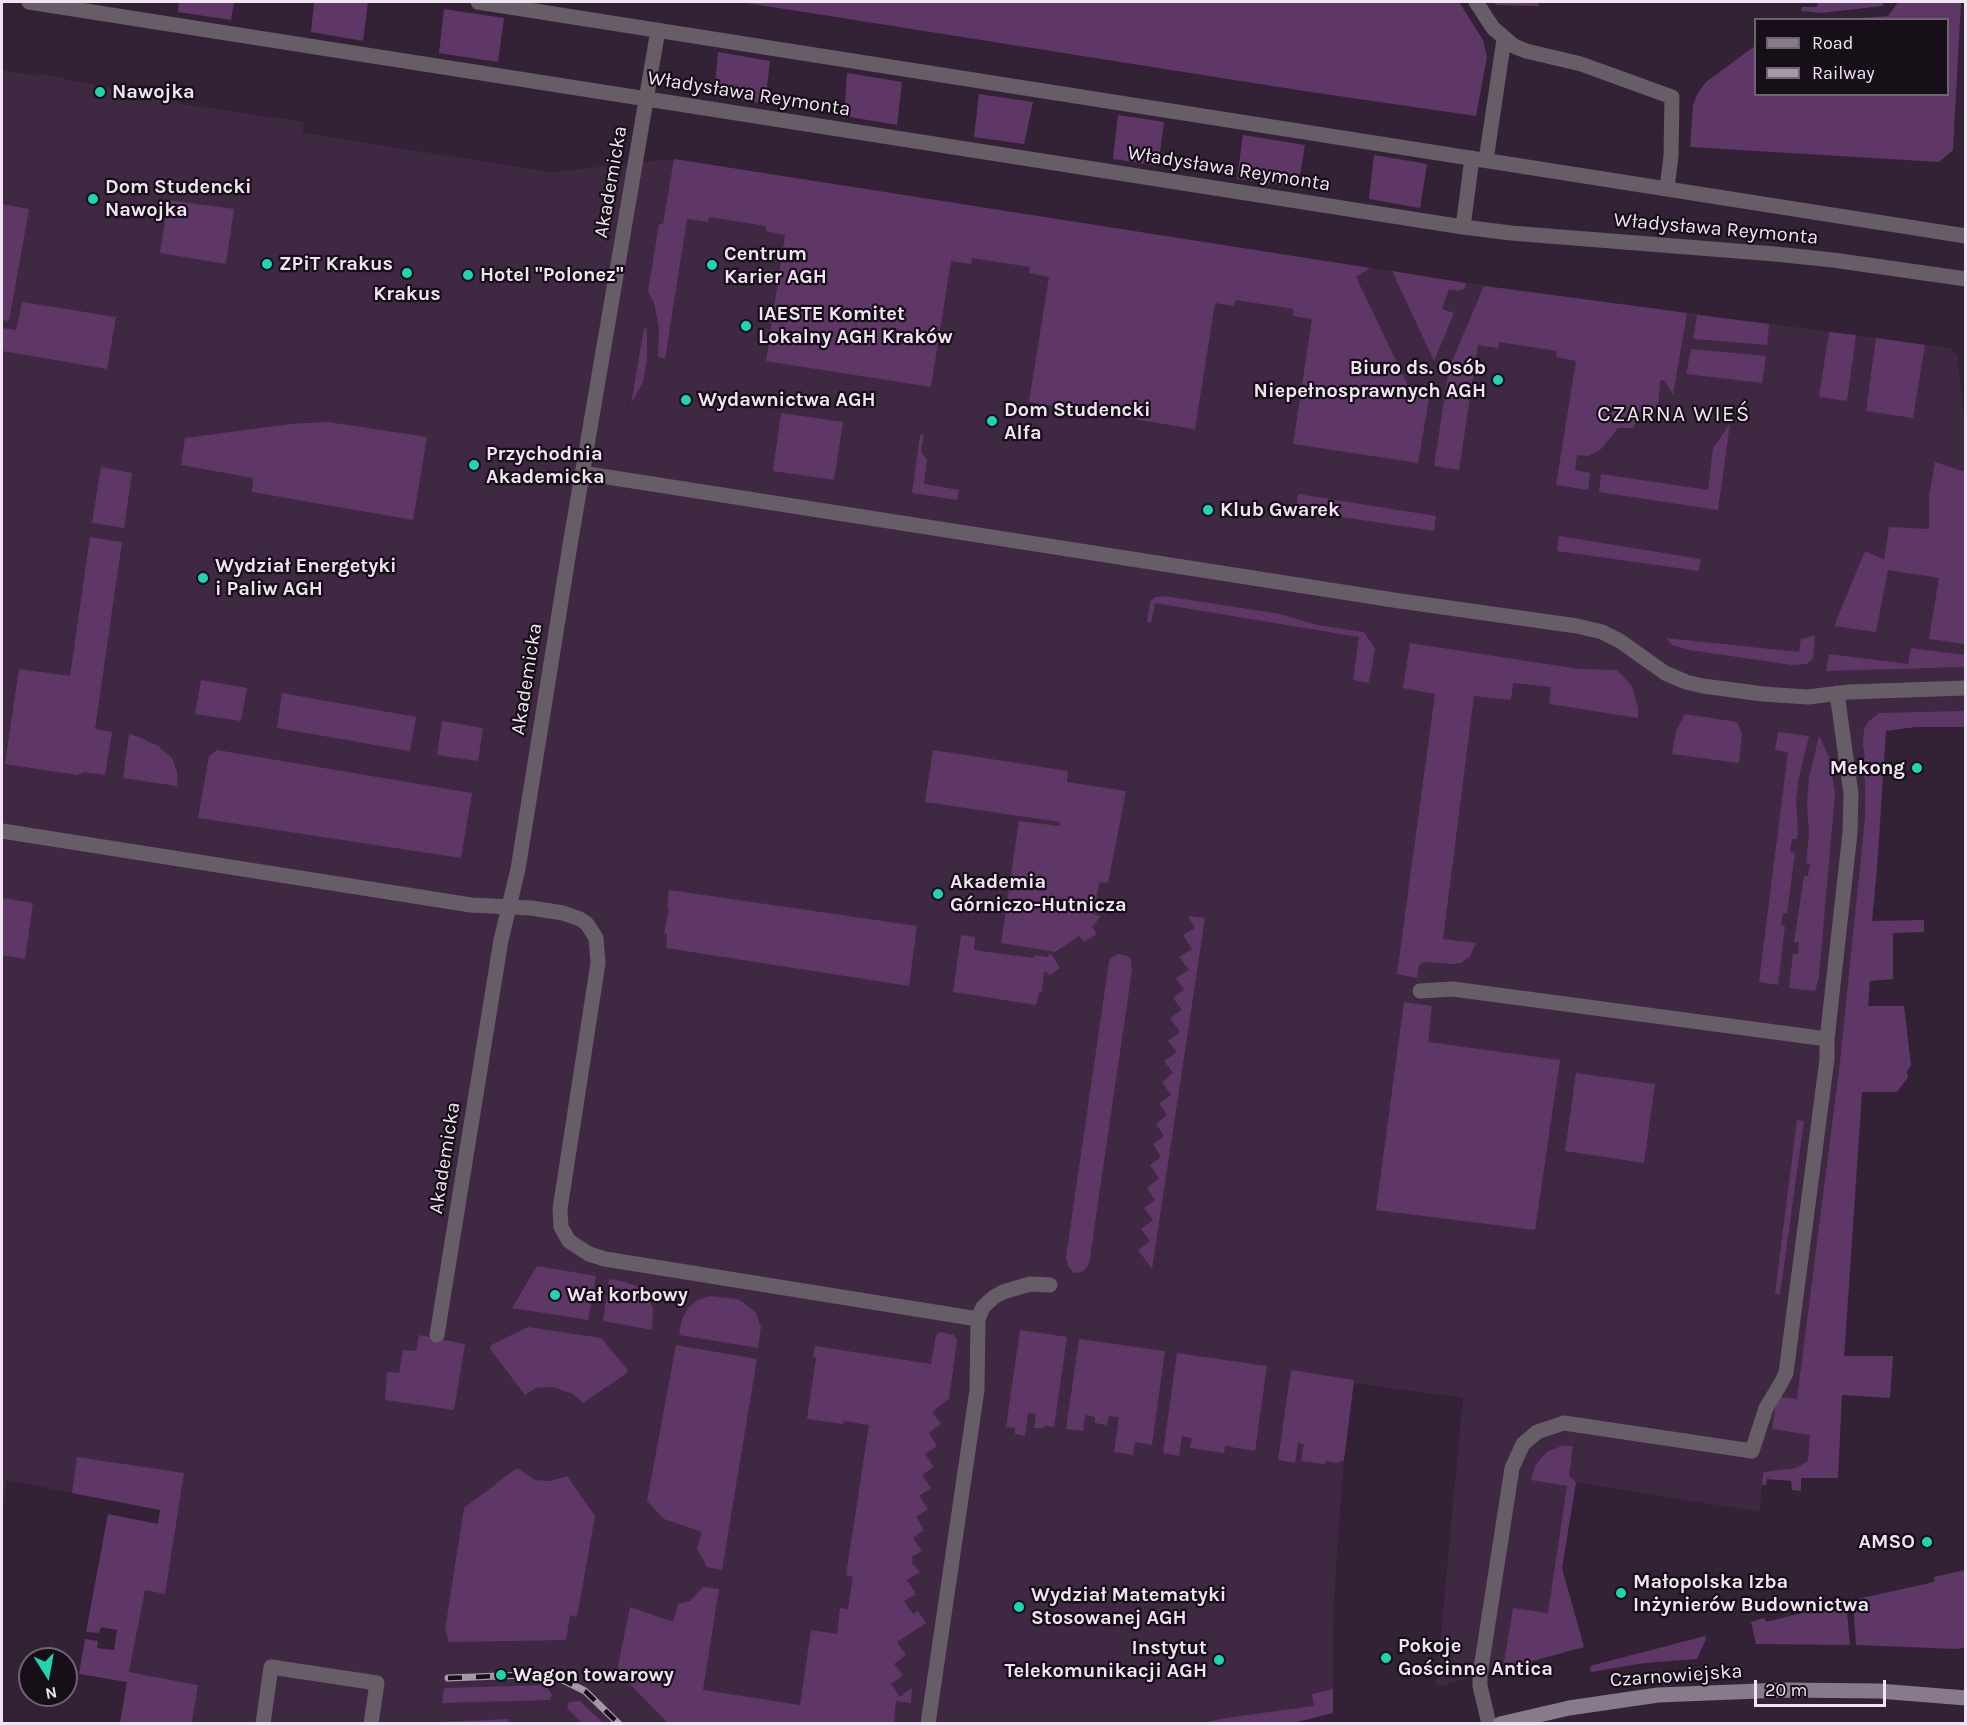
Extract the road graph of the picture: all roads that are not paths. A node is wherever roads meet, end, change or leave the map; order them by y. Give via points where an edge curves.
1 (29, 2) edge
2 (478, 2) edge
3 (1476, 2) edge
4 (658, 30) junction
5 (1504, 39) junction
6 (646, 99) junction
7 (1479, 159) junction
8 (1667, 188) junction
9 (1463, 227) junction
10 (1965, 236) edge
11 (1965, 279) edge
12 (582, 472) junction
13 (1965, 688) edge
14 (1837, 693) junction
15 (2, 831) edge
16 (508, 908) junction
17 (1420, 991) dead end
18 (1827, 1039) junction
19 (1050, 1285) dead end
20 (978, 1319) junction
21 (437, 1335) dead end
22 (1965, 1698) edge
23 (263, 1724) edge
24 (371, 1724) edge
25 (928, 1724) edge
26 (1489, 1724) edge
27 (1500, 1724) edge

1 - 6 street, Władysława Reymonta
2 - 4 street, Władysława Reymonta
3 - 5 street
4 - 6 street, Akademicka
4 - 7 street, Władysława Reymonta
5 - 7 street
5 - 8 street via 1526,51 1581,64 1672,97
6 - 9 street, Władysława Reymonta
6 - 12 street, Akademicka
7 - 8 street, Władysława Reymonta
7 - 9 street
8 - 10 street, Władysława Reymonta
9 - 11 street, Władysława Reymonta via 1833,260
12 - 14 street via 1577,626 1620,641 1656,668 1686,682 1793,697
12 - 16 street, Akademicka via 518,868
13 - 14 street
14 - 18 street via 1851,809
15 - 16 street
16 - 20 street via 572,915 587,924 596,938 598,963 560,1209 561,1227 573,1245 605,1259
16 - 21 street, Akademicka
17 - 18 street via 1453,989
18 - 26 street via 1786,1373 1766,1408 1752,1451 1564,1423 1537,1432 1522,1444 1512,1468 1480,1675
19 - 20 street via 1030,1284 1003,1292 983,1307
20 - 25 street via 977,1390
22 - 27 main road, Czarnowiejska via 1820,1690 1668,1695 1608,1701
23 - 24 street via 271,1667 377,1683

